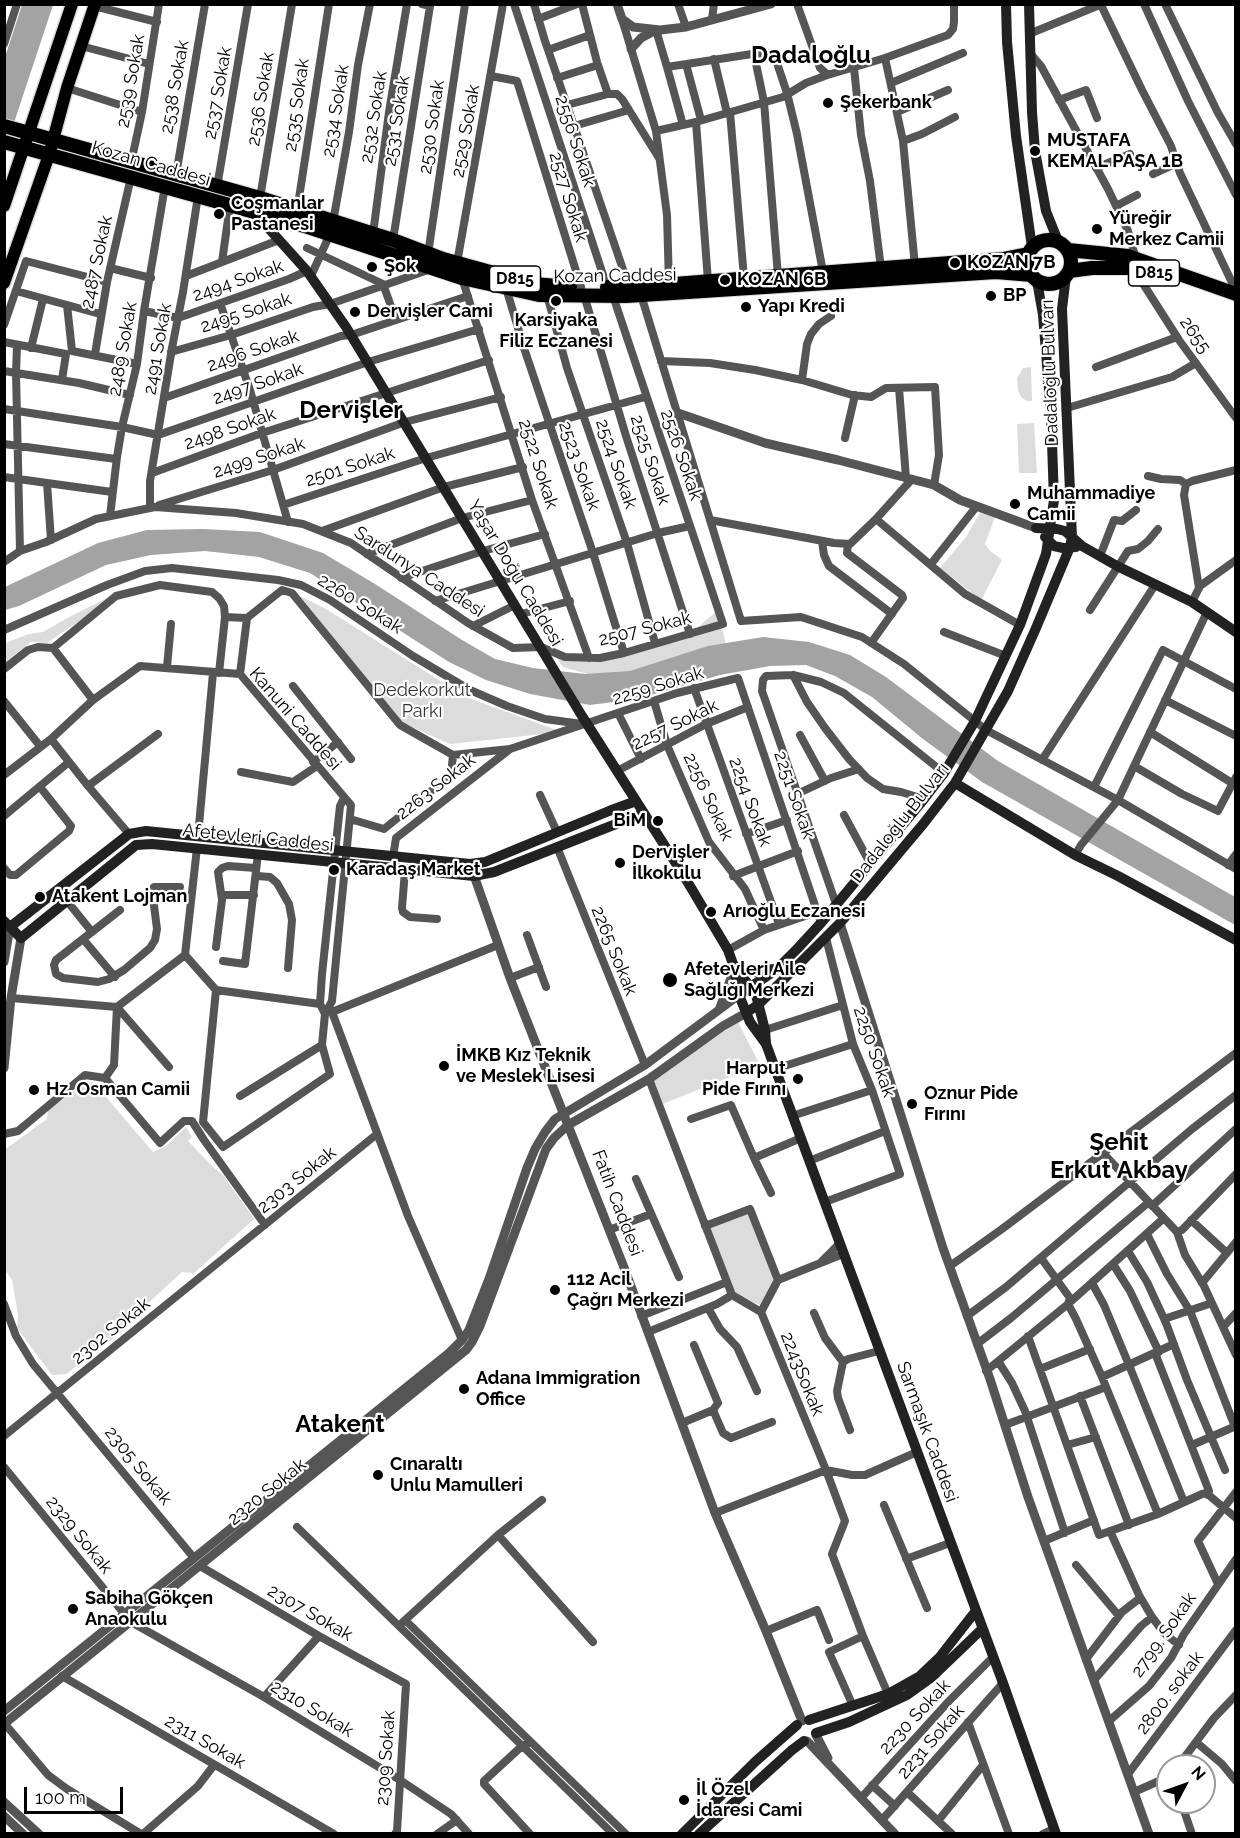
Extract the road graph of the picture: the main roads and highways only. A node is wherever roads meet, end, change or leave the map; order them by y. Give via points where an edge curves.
1 (72, 4) edge
2 (1006, 4) edge
3 (1029, 4) edge
4 (94, 5) edge
5 (4, 126) edge
6 (25, 132) junction
7 (54, 140) junction
8 (14, 145) edge
9 (49, 155) junction
10 (259, 204) junction
11 (4, 206) edge
12 (332, 228) junction
13 (1063, 246) junction
14 (1030, 250) junction
15 (1135, 263) junction
16 (1067, 274) junction
17 (1034, 278) junction
18 (4, 284) edge
19 (582, 291) junction
20 (635, 291) junction
21 (1236, 292) edge
22 (1236, 302) edge
23 (1050, 528) junction
24 (1048, 540) junction
25 (1075, 543) junction
26 (1236, 632) edge
27 (958, 779) junction
28 (636, 801) junction
29 (644, 813) junction
30 (197, 842) junction
31 (341, 857) junction
32 (7, 924) edge
33 (1236, 940) edge
34 (735, 968) junction
35 (777, 969) junction
36 (751, 987) junction
37 (739, 995) junction
38 (759, 1004) junction
39 (746, 1013) junction
40 (766, 1044) junction
41 (975, 1612) junction
42 (982, 1629) junction
43 (802, 1722) junction
44 (811, 1738) junction
45 (1055, 1831) edge
46 (682, 1833) edge
47 (699, 1833) edge

1 - 6 main road
2 - 14 main road
3 - 13 main road via 1037,167 1046,211
4 - 7 main road
5 - 6 highway, Kozan Caddesi / D815
6 - 7 highway, Kozan Caddesi / D815
6 - 8 main road
7 - 9 main road
7 - 10 highway, Kozan Caddesi / D815 via 217,187
8 - 9 highway, Kozan Caddesi / D815
8 - 11 main road
9 - 10 highway, Kozan Caddesi / D815 via 230,205
9 - 18 main road
10 - 12 highway, Kozan Caddesi / D815
10 - 12 highway, Kozan Caddesi / D815 via 297,211
10 - 28 main road, Yaşar Doğu Caddesi via 279,240 309,273 351,335
12 - 19 highway, Kozan Caddesi / D815 via 373,234 534,284
12 - 19 highway, Kozan Caddesi / D815 via 462,278 539,295
13 - 14 highway via 1044,240
13 - 15 highway, D815 via 1128,256
13 - 16 highway via 1071,257
14 - 17 highway via 1028,269
14 - 20 highway, Kozan Caddesi / D815 via 1003,259 669,284
15 - 16 highway, D815
15 - 21 highway, D815
15 - 22 highway, D815
16 - 17 highway via 1052,284
16 - 25 main road, Dadaloğlu Bulvarı via 1062,309
17 - 20 highway, Kozan Caddesi / D815 via 996,272
17 - 23 main road, Dadaloğlu Bulvarı via 1043,315 1051,414 1054,500
19 - 20 highway, Kozan Caddesi / D815
23 - 24 main road, Dadaloğlu Bulvarı
23 - 24 main road via 1036,528
23 - 25 main road via 1065,531
24 - 25 main road via 1063,548
24 - 35 main road, Dadaloğlu Bulvarı via 1020,625 972,725 946,769 836,904 819,917
25 - 26 main road via 1192,602
25 - 27 main road, Dadaloğlu Bulvarı via 1008,691
27 - 33 main road via 1075,855
27 - 38 main road, Dadaloğlu Bulvarı via 826,938
28 - 29 main road, Yaşar Doğu Caddesi
28 - 31 main road, Afetevleri Caddesi via 485,862
29 - 31 main road, Afetevleri Caddesi via 494,872 474,876 405,870
29 - 34 main road, Yaşar Doğu Caddesi via 728,950
30 - 31 main road, Afetevleri Caddesi
30 - 31 main road, Afetevleri Caddesi via 258,854
30 - 32 main road, Afetevleri Caddesi via 146,831 129,834
30 - 32 main road, Afetevleri Caddesi via 136,845 21,938
34 - 35 main road via 753,972
34 - 36 main road
34 - 37 main road
35 - 36 main road, Dadaloğlu Bulvarı
36 - 37 main road, Dadaloğlu Bulvarı
36 - 38 main road
37 - 39 main road
38 - 39 main road, Dadaloğlu Bulvarı
38 - 40 main road
39 - 40 main road
40 - 41 main road, Sarmaşık Caddesi
41 - 42 main road, Sarmaşık Caddesi
41 - 43 main road via 920,1676 888,1694
42 - 44 main road via 932,1677 907,1695
42 - 45 main road, Sarmaşık Caddesi
43 - 44 main road via 797,1735
43 - 44 main road via 816,1725
43 - 46 main road
44 - 47 main road via 792,1749

